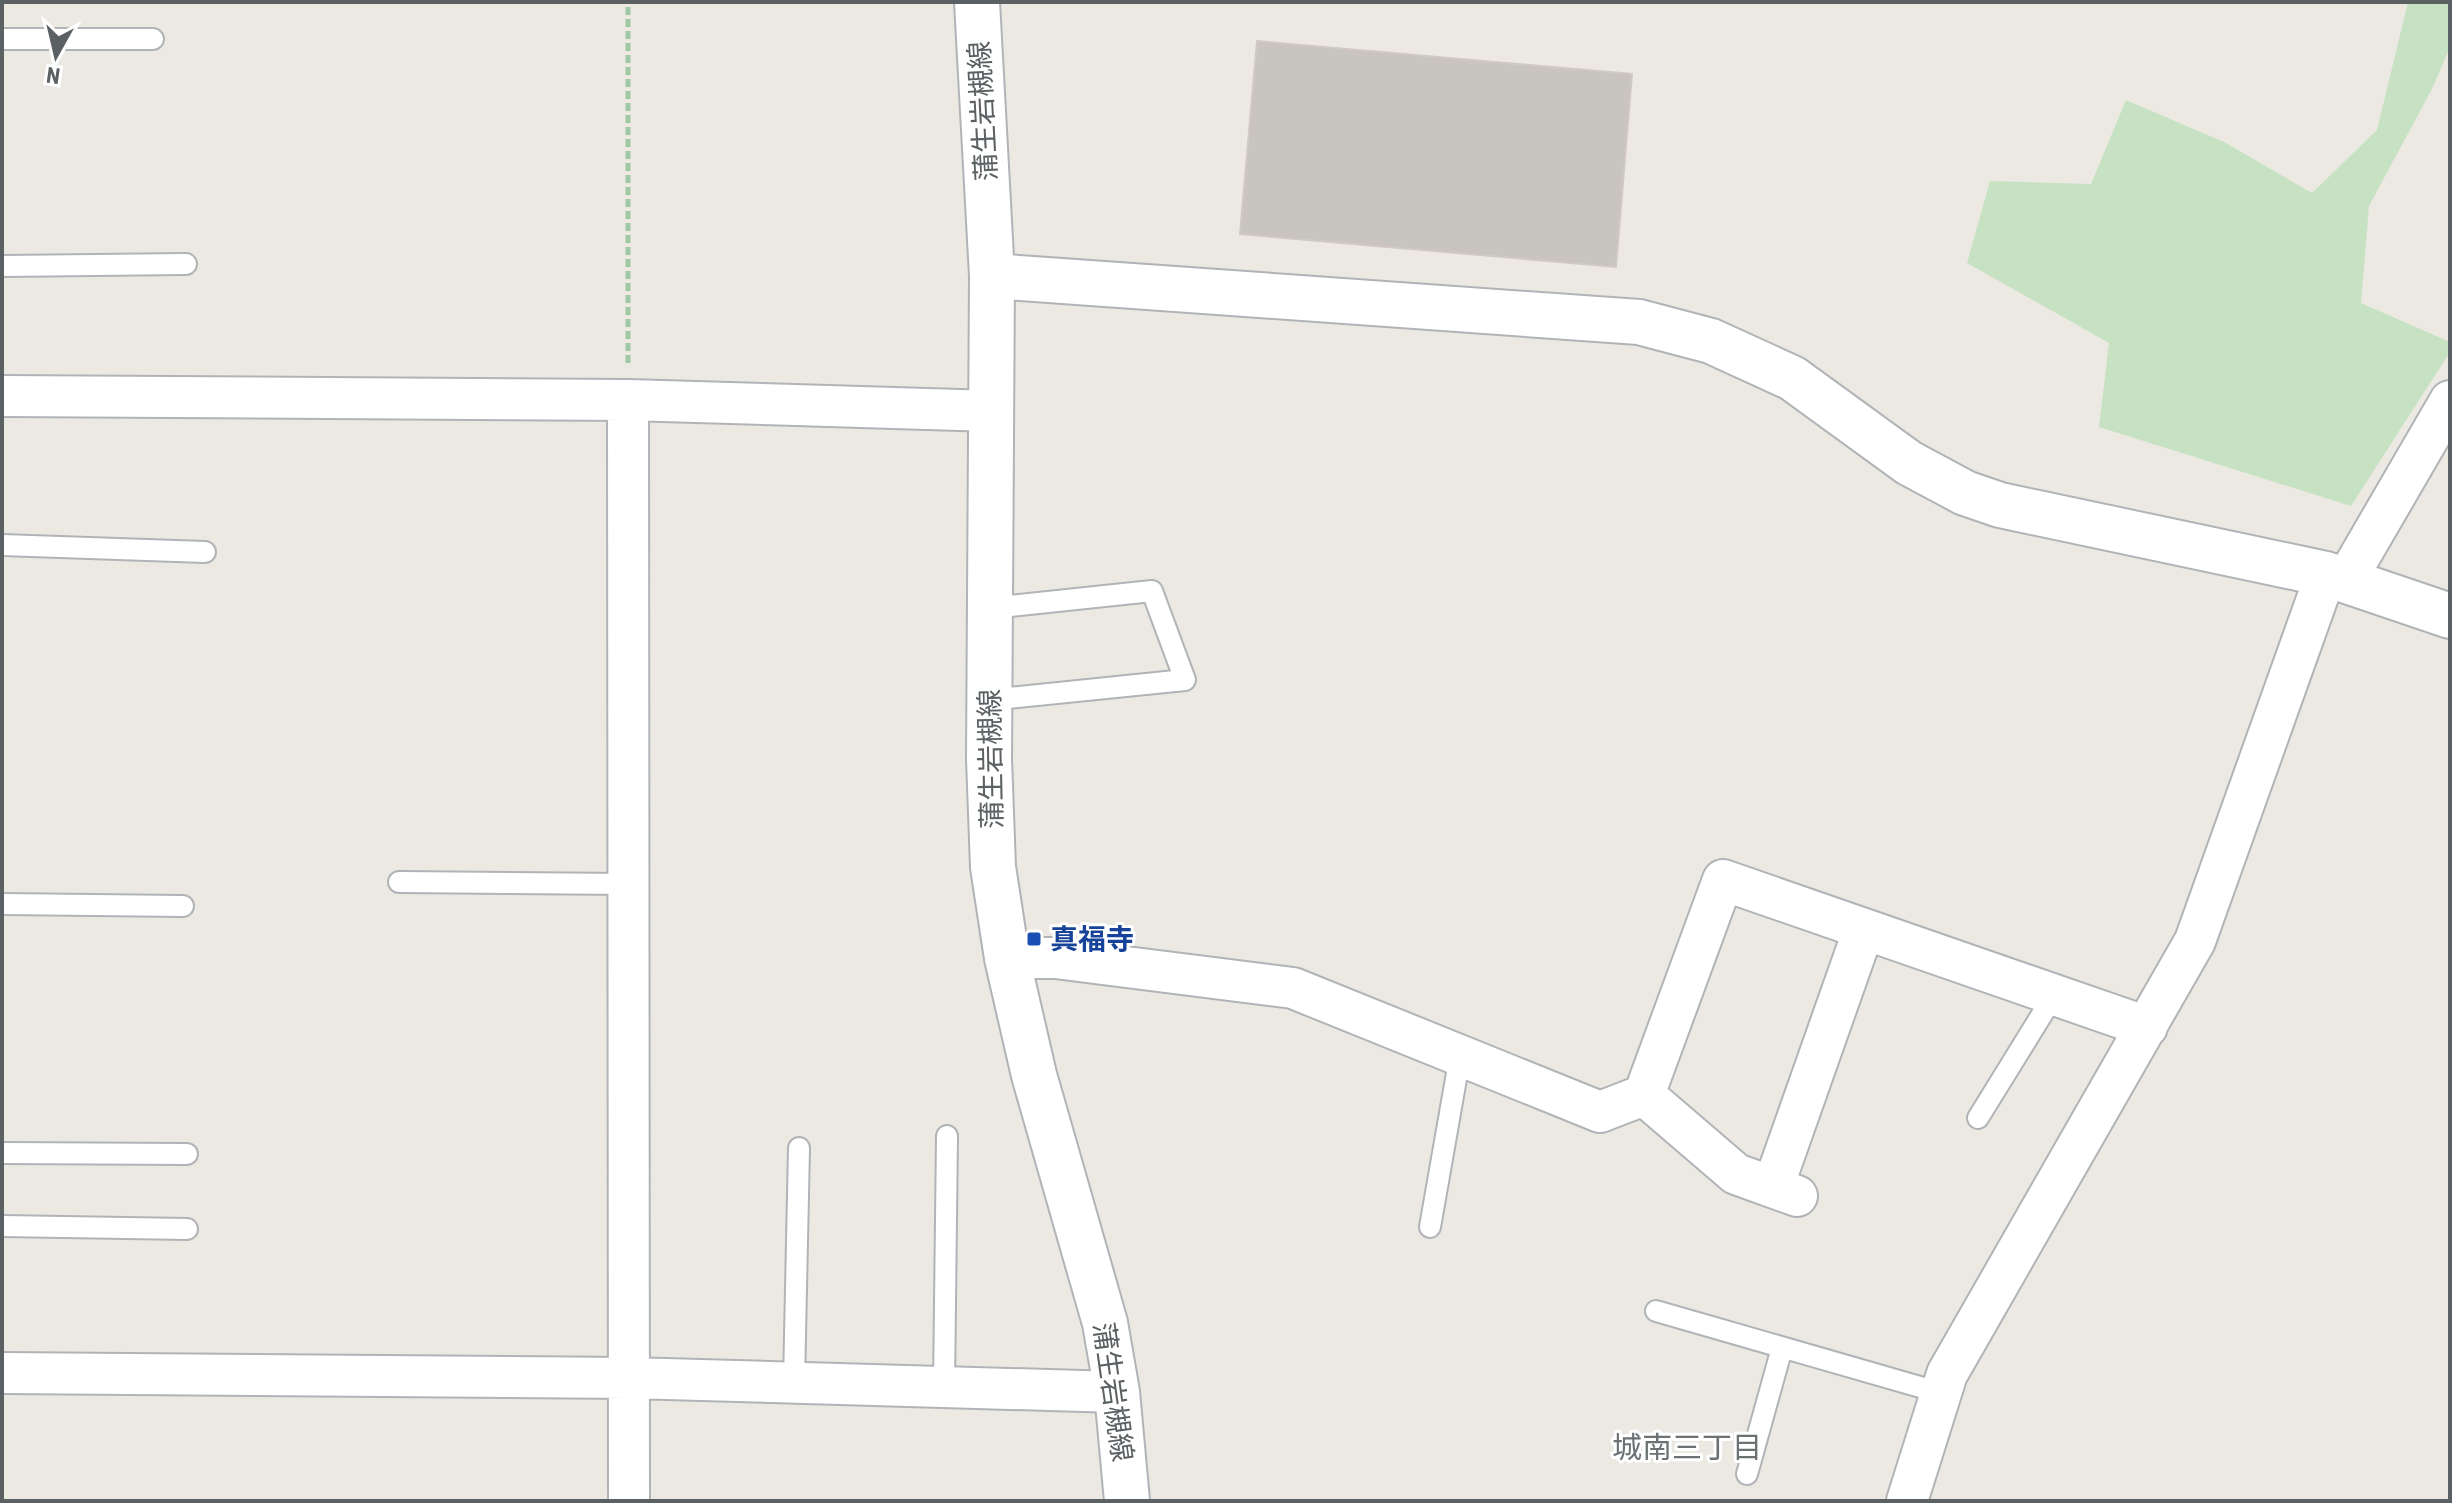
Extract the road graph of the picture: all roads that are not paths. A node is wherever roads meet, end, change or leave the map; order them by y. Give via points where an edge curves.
1 (977, 2) edge
2 (2, 39) edge
3 (153, 39) dead end
4 (186, 264) dead end
5 (2, 266) edge
6 (992, 276) junction
7 (2, 396) edge
8 (628, 400) junction
9 (2450, 401) edge
10 (993, 411) junction
11 (2, 545) edge
12 (205, 552) dead end
13 (2336, 577) junction
14 (991, 608) junction
15 (2450, 616) edge
16 (989, 700) junction
17 (399, 882) dead end
18 (629, 884) junction
19 (2, 904) edge
20 (183, 906) dead end
21 (1864, 929) junction
22 (1007, 958) junction
23 (2054, 995) junction
24 (2147, 1027) junction
25 (1460, 1056) junction
26 (1644, 1095) junction
27 (1978, 1118) dead end
28 (947, 1136) dead end
29 (799, 1148) dead end
30 (2, 1153) edge
31 (187, 1154) dead end
32 (2, 1226) edge
33 (1430, 1227) dead end
34 (187, 1229) dead end
35 (1656, 1311) dead end
36 (1782, 1348) junction
37 (2, 1373) edge
38 (630, 1378) junction
39 (794, 1383) junction
40 (944, 1387) junction
41 (1117, 1392) junction
42 (1941, 1393) junction
43 (1747, 1474) dead end
44 (629, 1501) edge
45 (1127, 1501) edge
46 (1907, 1501) edge

1 - 6 main road, 蒲生岩槻線
2 - 3 lane
4 - 5 lane
6 - 10 main road, 蒲生岩槻線
6 - 13 main road via 1639,322 1711,341 1792,378 1909,463 1965,493
7 - 8 street
8 - 10 street
8 - 18 street
9 - 13 street
10 - 14 main road, 蒲生岩槻線
11 - 12 lane
13 - 15 main road
13 - 24 street via 2195,941
14 - 16 main road, 蒲生岩槻線
14 - 16 lane via 1152,591 1185,680
16 - 22 main road, 蒲生岩槻線 via 993,867
17 - 18 lane
18 - 38 street
19 - 20 lane
21 - 23 street
21 - 26 street via 1723,880
21 - 26 street via 1785,1192 1736,1174
22 - 25 street via 1055,958 1293,988
22 - 41 main road, 蒲生岩槻線 via 1034,1075 1105,1323
23 - 24 street
23 - 27 lane
24 - 42 street via 1947,1374
25 - 26 street via 1600,1112
25 - 33 lane
28 - 40 lane
29 - 39 lane
30 - 31 lane
32 - 34 lane
35 - 36 lane
36 - 42 lane
36 - 43 lane
37 - 38 street
38 - 39 street
38 - 44 street
39 - 40 street
40 - 41 street
41 - 45 main road, 蒲生岩槻線
42 - 46 street

